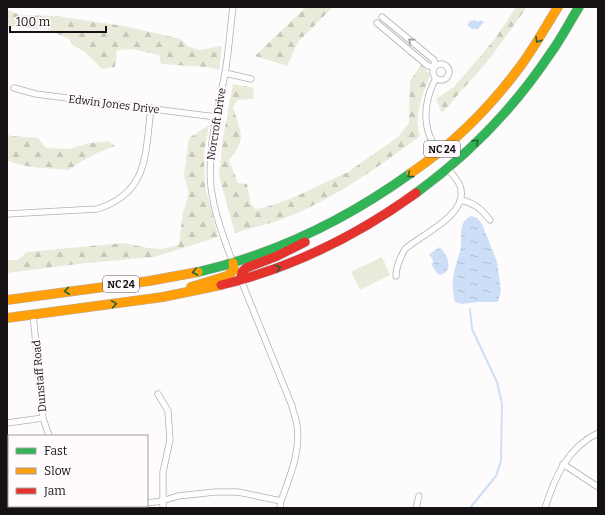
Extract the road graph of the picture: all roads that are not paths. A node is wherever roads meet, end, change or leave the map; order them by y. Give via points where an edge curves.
1 (233, 7) edge
2 (558, 7) edge
3 (579, 7) edge
4 (382, 17) dead end
5 (377, 23) dead end
6 (435, 67) junction
7 (225, 73) junction
8 (436, 78) junction
9 (251, 79) dead end
10 (14, 88) dead end
11 (151, 108) junction
12 (216, 117) junction
13 (439, 152) junction
14 (448, 169) junction
15 (461, 200) junction
16 (7, 214) edge
17 (489, 218) dead end
18 (325, 227) junction
19 (233, 263) junction
20 (398, 276) dead end
21 (241, 280) junction
22 (167, 296) junction
23 (7, 300) edge
24 (33, 314) junction
25 (7, 318) edge
26 (158, 394) dead end
27 (43, 418) junction
28 (7, 422) edge
29 (598, 433) edge
30 (49, 435) edge
31 (563, 464) junction
32 (598, 487) edge
33 (419, 496) dead end
34 (162, 501) junction
35 (281, 501) junction
36 (148, 503) edge
37 (163, 508) edge
38 (280, 508) edge
39 (416, 508) edge
40 (544, 508) edge

1 - 7 street, Norcroft Drive
2 -> 13 main road, NC 24 via 504,86
14 -> 3 main road, NC 24 via 489,130 520,95 553,50
6 -> 4 street via 434,60
5 - 6 street via 428,66
6 - 8 street via 433,72
6 - 8 street via 439,64 444,65 449,71 444,80
7 - 9 street
7 - 12 street, Norcroft Drive
8 - 13 street via 428,96 426,117 430,138
10 - 11 street, Edwin Jones Drive via 36,94
11 - 12 street, Edwin Jones Drive
11 - 16 street via 142,171 129,191 116,201 97,209
12 - 19 street, Norcroft Drive via 210,157 211,187 216,213
13 -> 18 main road, NC 24 via 392,188
14 - 15 street via 460,184
21 -> 14 main road, NC 24 via 283,266 340,240 401,205
15 - 17 street via 473,203
15 - 20 street via 452,215 405,249 401,255
18 - 19 main road, NC 24 via 285,245
18 - 21 main road via 298,246 246,268 242,272
19 - 22 main road via 234,270 228,276
19 -> 23 main road, NC 24 via 149,281
21 - 22 main road, NC 24
21 - 35 street via 297,425 296,460
24 -> 22 main road, NC 24
24 - 25 main road, NC 24
24 - 27 street, Dunstaff Road
26 - 34 street via 168,410 170,440 163,472
27 - 28 street
27 - 30 street, Dunstaff Road
29 - 31 street via 577,447
31 - 32 street
31 - 40 street
33 - 39 street
34 - 35 street via 178,496 214,492 238,492
34 - 36 street
34 - 37 street
35 - 38 street

